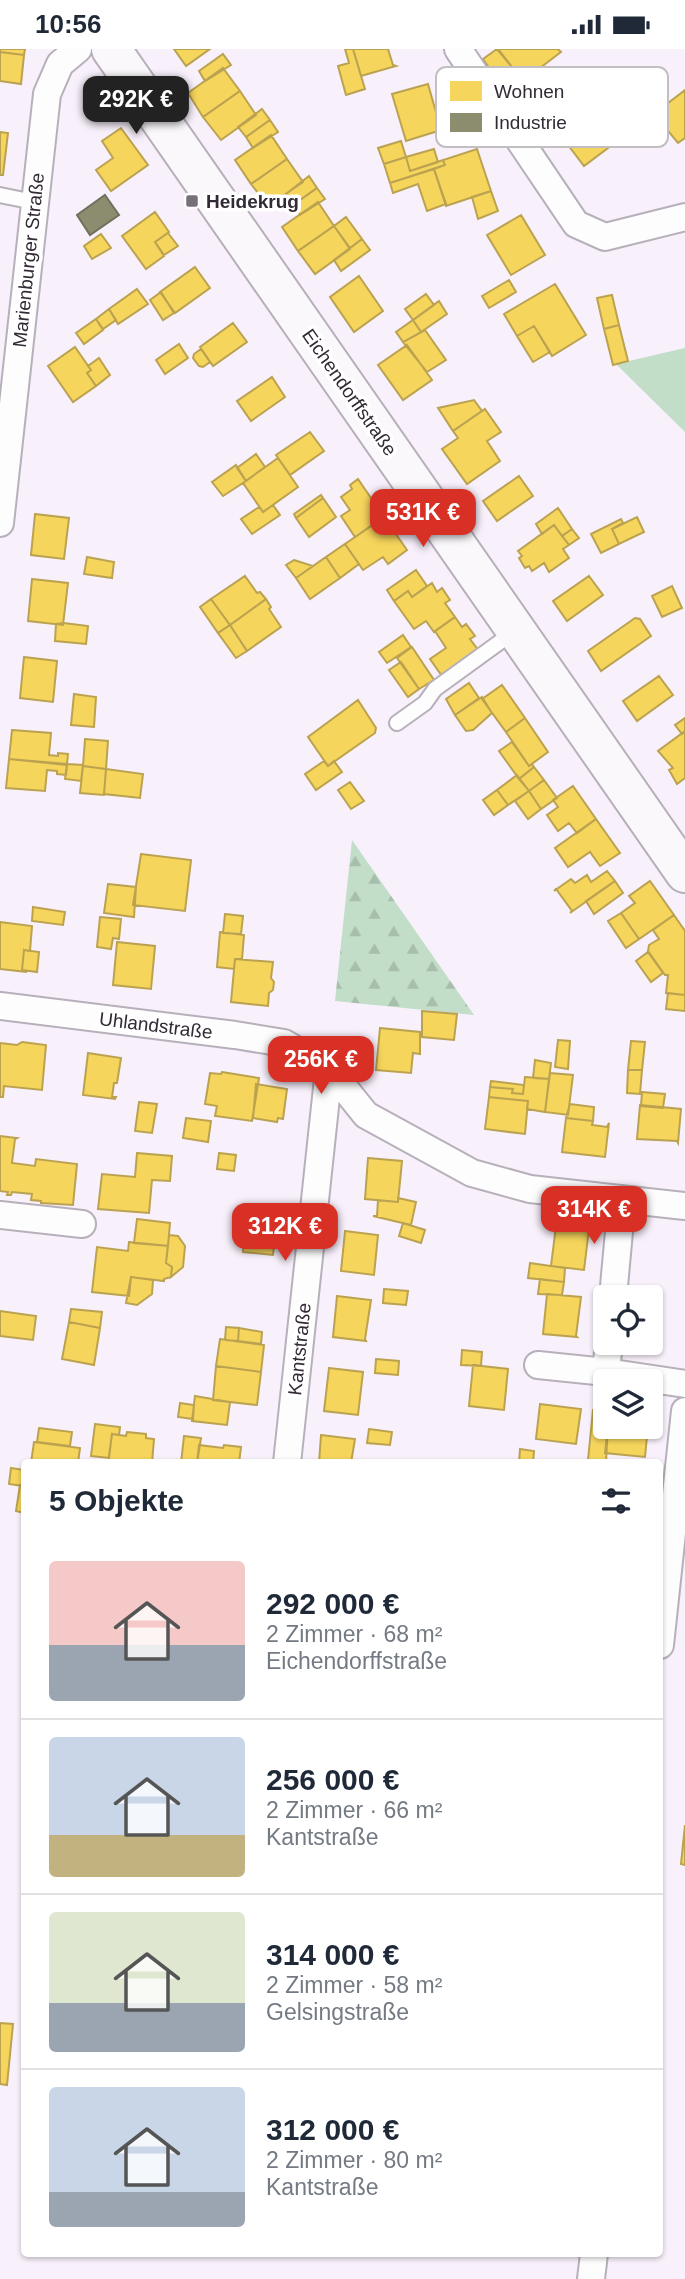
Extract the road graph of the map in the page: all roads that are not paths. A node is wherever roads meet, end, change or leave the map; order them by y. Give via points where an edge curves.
1 (78, 49) edge
2 (111, 49) edge
3 (457, 49) edge
4 (469, 67) edge
5 (524, 147) edge
6 (0, 195) edge
7 (34, 202) junction
8 (685, 217) edge
9 (0, 523) edge
10 (516, 630) junction
11 (397, 723) dead end
12 (685, 873) edge
13 (0, 1006) edge
14 (329, 1069) junction
15 (622, 1199) junction
16 (685, 1206) edge
17 (0, 1215) edge
18 (82, 1224) dead end
19 (614, 1285) edge
20 (538, 1365) dead end
21 (593, 1371) edge
22 (663, 1381) edge
23 (685, 1384) edge
24 (685, 1411) edge
25 (287, 1459) edge
26 (663, 1617) edge
27 (594, 2257) edge
28 (591, 2279) edge

1 - 7 street, Marienburger Straße via 60,64 47,94
2 - 10 street, Eichendorffstraße
3 - 4 street
5 - 8 street via 576,224 605,237
6 - 7 lane
7 - 9 street, Marienburger Straße
10 - 11 lane
10 - 12 street, Eichendorffstraße
13 - 14 street, Uhlandstraße via 284,1043
14 - 15 street, Uhlandstraße via 366,1115 472,1174 530,1189
14 - 25 street, Kantstraße
15 - 16 street, Uhlandstraße
15 - 19 street
17 - 18 street
20 - 21 street
22 - 23 street
24 - 26 street
27 - 28 street

